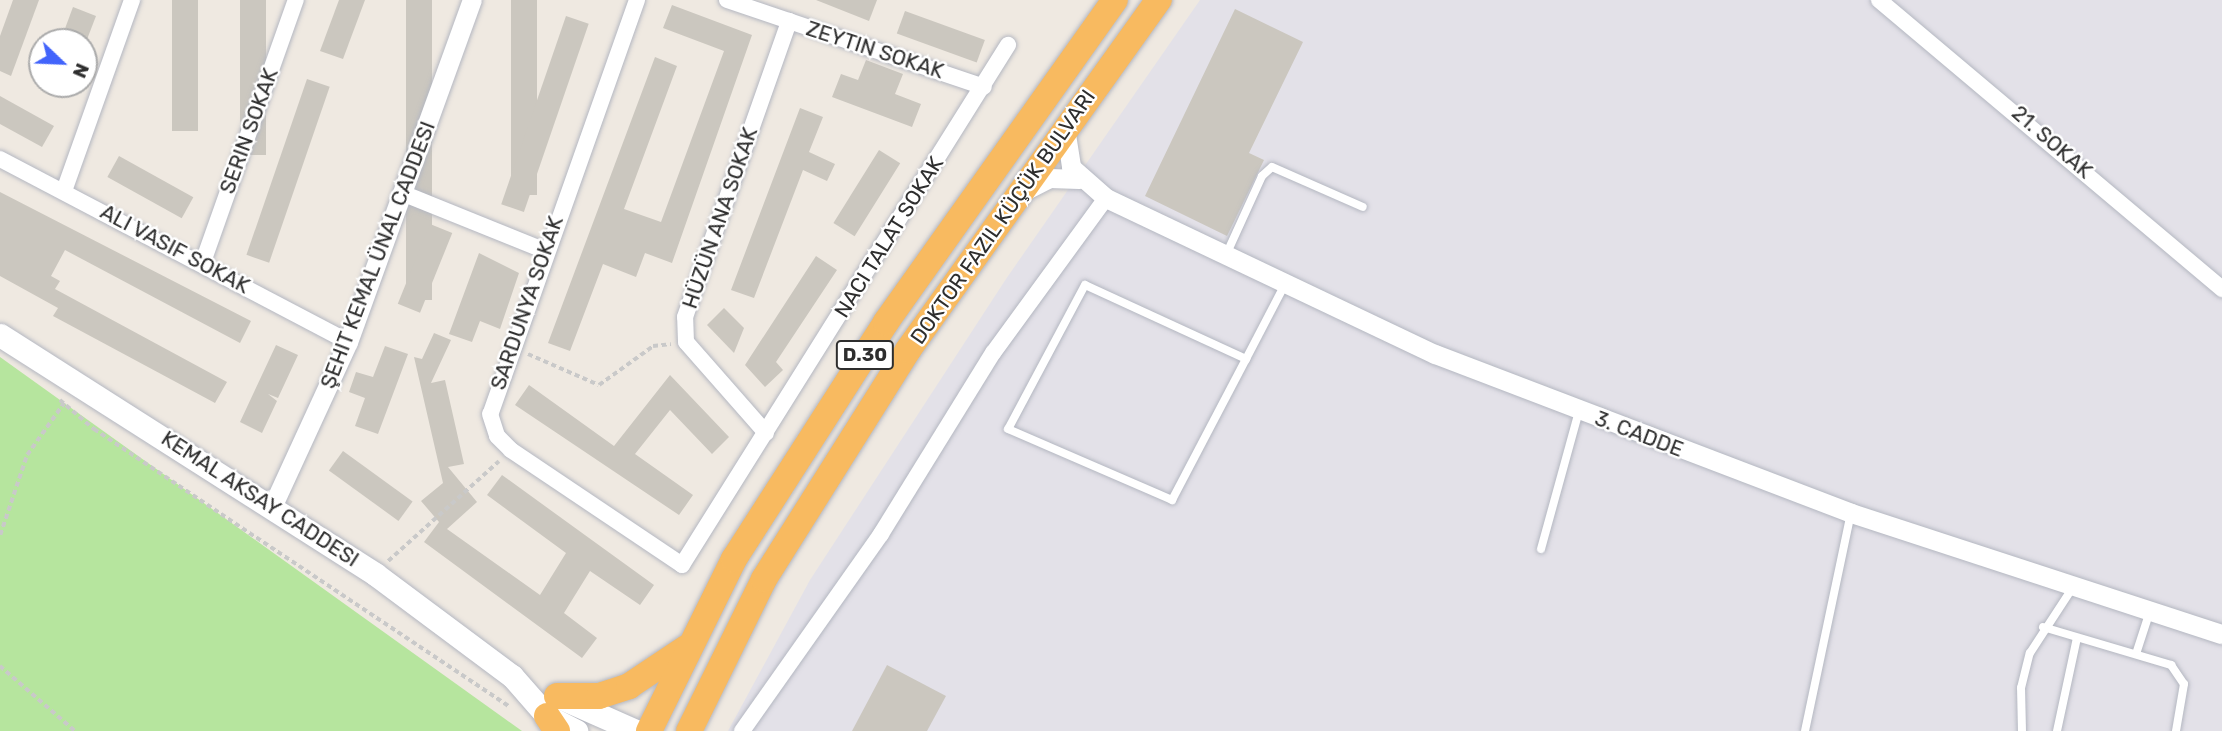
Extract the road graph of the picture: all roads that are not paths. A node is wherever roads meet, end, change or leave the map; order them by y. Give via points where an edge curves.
1 (132, 0) edge
2 (296, 0) edge
3 (472, 0) edge
4 (637, 0) edge
5 (727, 0) edge
6 (1115, 0) edge
7 (1159, 0) edge
8 (1879, 0) edge
9 (789, 21) junction
10 (1008, 45) dead end
11 (984, 87) junction
12 (1065, 127) junction
13 (0, 159) edge
14 (1079, 179) junction
15 (64, 191) junction
16 (402, 193) junction
17 (1106, 198) junction
18 (1013, 201) junction
19 (1363, 207) dead end
20 (544, 250) junction
21 (1226, 256) junction
22 (203, 261) junction
23 (1285, 284) junction
24 (2222, 289) edge
25 (0, 335) edge
26 (348, 342) junction
27 (1246, 359) junction
28 (1579, 411) junction
29 (766, 433) junction
30 (273, 505) junction
31 (1851, 513) junction
32 (1541, 548) dead end
33 (682, 565) joint
34 (2075, 585) junction
35 (2150, 611) junction
36 (2043, 627) junction
37 (2222, 634) edge
38 (2077, 638) junction
39 (691, 643) junction
40 (2136, 654) junction
41 (554, 714) edge
42 (576, 731) edge
43 (636, 731) edge
44 (649, 731) edge
45 (689, 731) edge
46 (742, 731) edge
47 (1805, 731) edge
48 (2022, 731) edge
49 (2057, 731) edge
50 (2176, 731) edge

1 - 15 street
2 - 22 street, SERIN SOKAK
3 - 16 street, ŞEHIT KEMAL ÜNAL CADDESI
4 - 20 street, SARDUNYA SOKAK
5 - 9 street, ZEYTIN SOKAK
6 - 39 highway, D.30 via 886,322 734,559
7 - 12 highway, D.30
8 - 24 street, 21. SOKAK
9 - 11 street, ZEYTIN SOKAK
9 - 29 street, HÜZÜN ANA SOKAK via 685,317 685,342
10 - 11 street, NACI TALAT SOKAK
11 - 29 street, NACI TALAT SOKAK
12 - 14 street via 1067,156
12 - 18 highway, D.30
13 - 15 street
14 - 17 street, 3. CADDE
14 - 18 street via 1034,182
15 - 22 street
16 - 20 street
16 - 26 street, ŞEHIT KEMAL ÜNAL CADDESI
17 - 21 street, 3. CADDE
17 - 46 street via 993,354 881,534
18 - 45 highway, D.30 via 908,350 764,579
19 - 21 lane via 1272,167 1262,176
20 - 33 street, SARDUNYA SOKAK via 490,414 497,436
21 - 23 street, 3. CADDE
22 - 26 street
23 - 27 lane
23 - 28 street, 3. CADDE
25 - 30 main road, KEMAL AKSAY CADDESI
26 - 30 street, ŞEHIT KEMAL ÜNAL CADDESI
27 - 27 lane via 1172,500 1008,429 1085,285
28 - 31 street, 3. CADDE
28 - 32 lane
29 - 33 street, NACI TALAT SOKAK
30 - 41 main road, KEMAL AKSAY CADDESI via 512,676
31 - 34 street, 3. CADDE
31 - 47 lane
34 - 35 street, 3. CADDE
34 - 36 lane
35 - 37 street, 3. CADDE
35 - 40 lane
36 - 38 lane
36 - 48 lane via 2021,688
38 - 40 lane
38 - 49 lane
39 - 41 highway via 629,686
39 - 44 highway, D.30
40 - 50 lane via 2180,674 2183,697
41 - 42 main road, KEMAL AKSAY CADDESI
41 - 43 main road, KEMAL AKSAY CADDESI

